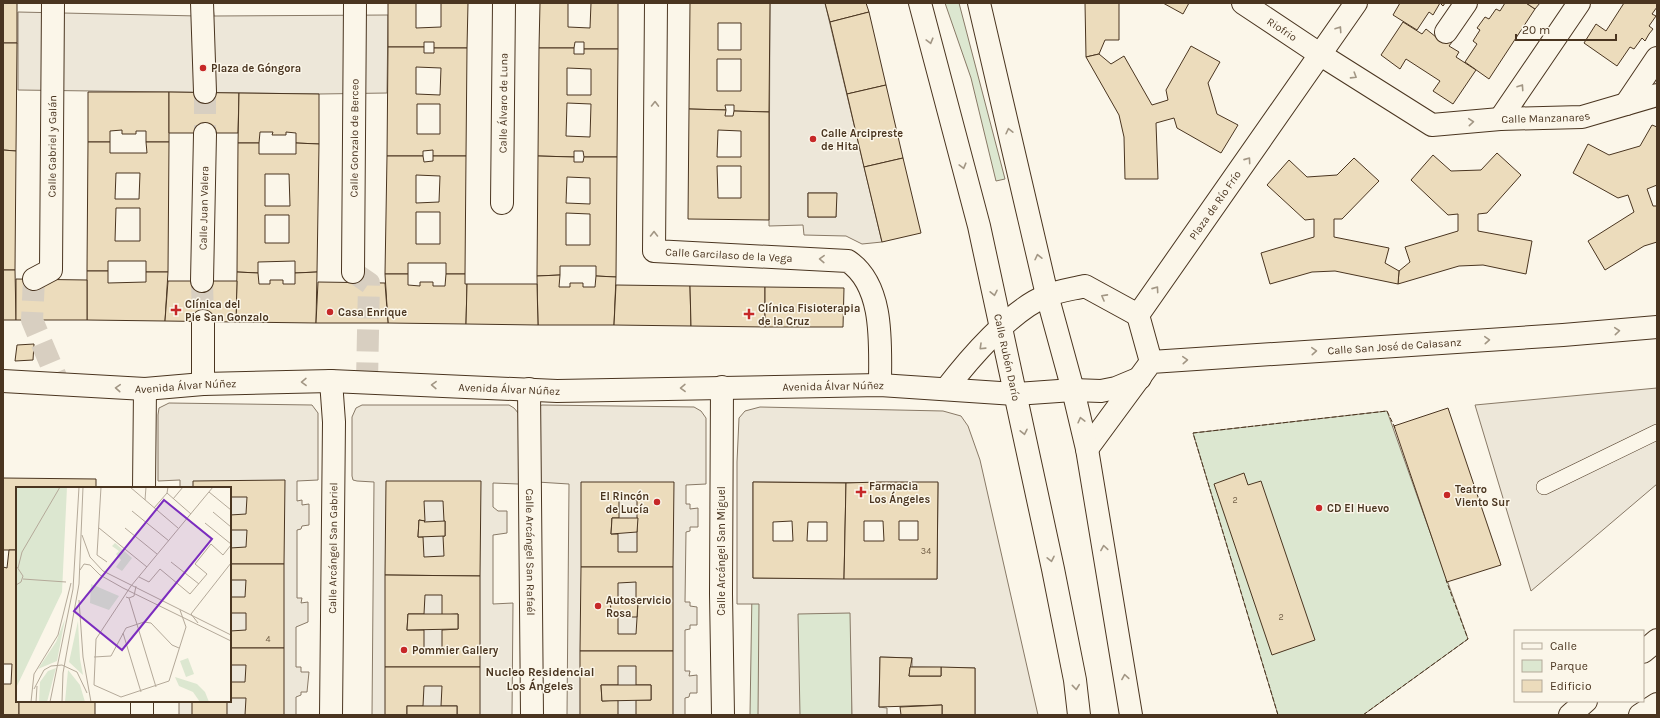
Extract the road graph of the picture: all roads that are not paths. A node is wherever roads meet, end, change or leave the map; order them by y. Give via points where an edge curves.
1 (53, 3) edge
2 (202, 3) edge
3 (355, 3) edge
4 (504, 3) edge
5 (656, 3) edge
6 (920, 3) edge
7 (979, 3) edge
8 (1243, 3) edge
9 (1356, 3) edge
10 (1466, 3) edge
11 (1579, 3) edge
12 (1446, 32) dead end
13 (1321, 56) junction
14 (1657, 58) edge
15 (205, 92) tunnel mouth
16 (1657, 95) edge
17 (1626, 104) junction
18 (1500, 119) junction
19 (1432, 125) joint
20 (205, 134) tunnel mouth
21 (502, 203) dead end
22 (353, 272) dead end
23 (34, 279) dead end
24 (202, 281) tunnel mouth
25 (1047, 295) junction
26 (1138, 315) junction
27 (203, 321) tunnel mouth
28 (1657, 327) edge
29 (1001, 328) junction
30 (1145, 370) junction
31 (3, 381) edge
32 (331, 381) junction
33 (203, 384) junction
34 (880, 385) junction
35 (722, 387) junction
36 (145, 389) junction
37 (529, 389) junction
38 (946, 389) junction
39 (1073, 390) junction
40 (1015, 394) junction
41 (1657, 432) edge
42 (1088, 449) junction
43 (144, 487) edge
44 (1544, 487) dead end
45 (1657, 640) edge
46 (1644, 651) edge
47 (142, 702) edge
48 (1585, 702) edge
49 (1657, 704) edge
50 (142, 715) edge
51 (331, 715) edge
52 (532, 715) edge
53 (723, 715) edge
54 (1079, 715) edge
55 (1131, 715) edge
56 (1570, 715) edge
57 (1640, 715) edge

1 - 23 main road, Calle Gabriel y Galán via 51,270
2 - 15 main road
3 - 22 main road, Calle Gonzalo de Berceo
4 - 21 main road, Calle Álvaro de Luna
34 -> 5 main road, Calle Garcilaso de la Vega via 880,342 875,307 859,269 848,262 654,252
6 -> 29 main road, Calle Rubén Darío via 979,226
25 -> 7 main road
8 - 13 main road, Riofrio
13 -> 9 main road, Plaza de Río Frío
10 - 12 main road
18 -> 11 main road
13 -> 19 main road, Riofrio
26 -> 13 main road, Plaza de Río Frío
14 - 17 main road
16 - 17 main road, Calle Manzanares
17 - 18 main road, Calle Manzanares via 1582,117
19 -> 18 main road, Calle Manzanares
20 - 24 main road, Calle Juan Valera
26 -> 25 main road via 1085,286
25 - 29 main road via 1026,307
25 - 39 main road
26 - 30 main road
27 - 33 main road
30 -> 28 main road, Calle San José de Calasanz
29 -> 38 main road via 970,359
29 - 40 main road, Calle Rubén Darío
30 - 39 main road, Calle San José de Calasanz via 1116,388 1101,391
30 - 42 main road
36 -> 31 main road, Avenida Álvar Núñez
32 -> 33 main road, Avenida Álvar Núñez
37 -> 32 main road, Avenida Álvar Núñez
32 - 51 main road, Calle Arcángel San Gabriel via 334,444
33 - 36 main road, Avenida Álvar Núñez
34 - 35 main road, Avenida Álvar Núñez
34 - 38 main road, Avenida Álvar Núñez
35 -> 37 main road, Avenida Álvar Núñez via 557,391
35 - 53 main road, Calle Arcángel San Miguel
36 - 43 main road
37 - 52 main road, Calle Arcángel San Rafaél
38 - 40 main road, Avenida Álvar Núñez
39 - 40 main road, Calle San José de Calasanz
42 -> 39 main road
40 -> 54 main road, Calle Rubén Darío via 1056,584 1075,680
41 - 44 lane
55 -> 42 main road
45 - 46 main road
47 - 50 main road
48 - 56 main road
49 - 57 main road

